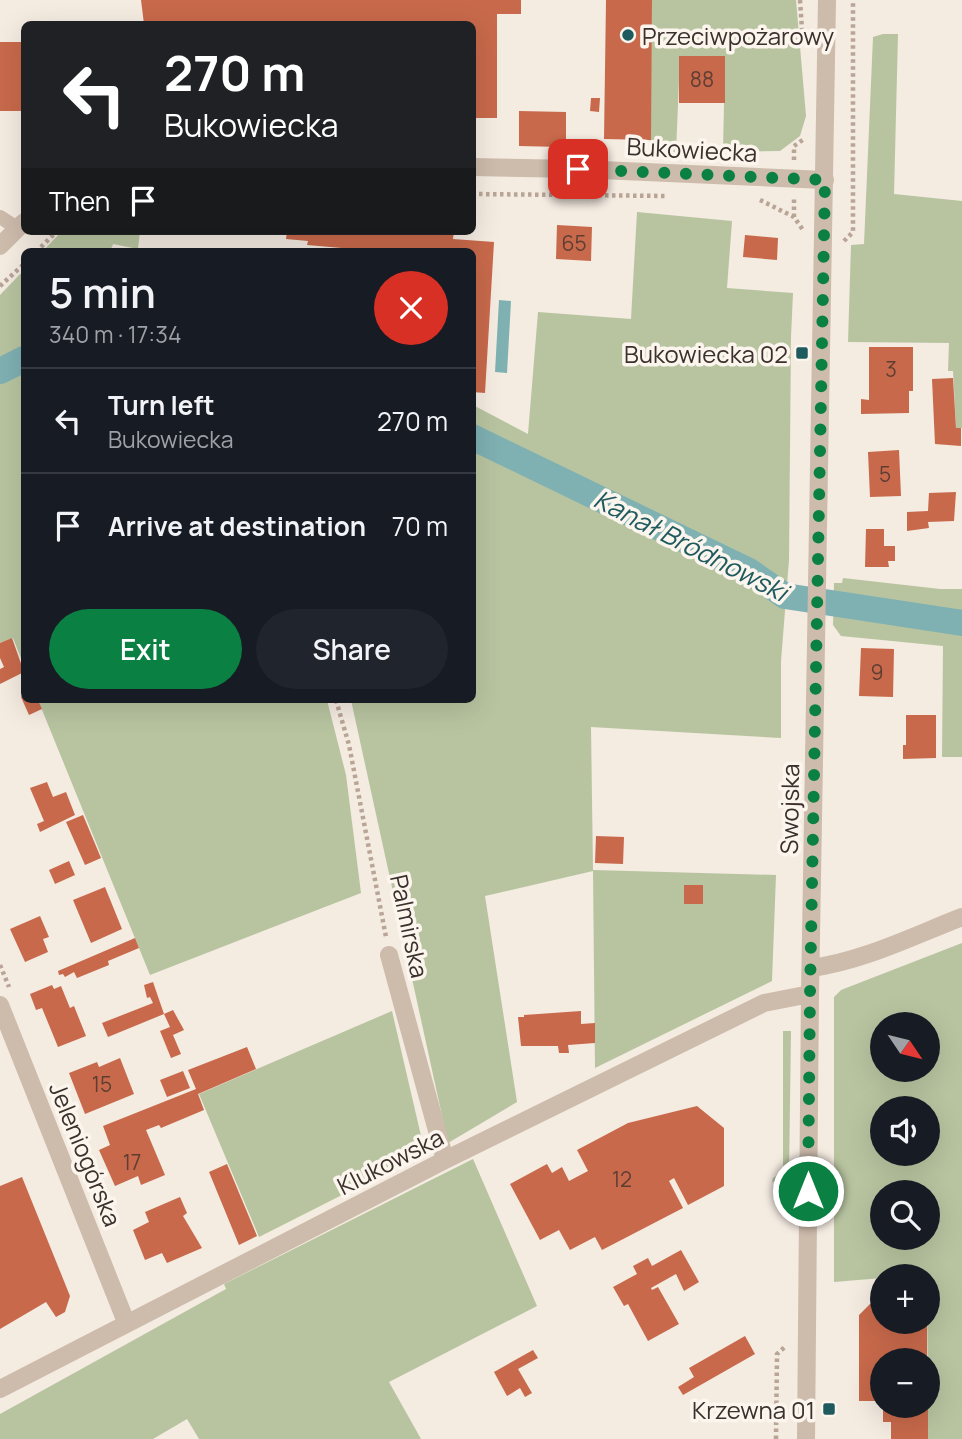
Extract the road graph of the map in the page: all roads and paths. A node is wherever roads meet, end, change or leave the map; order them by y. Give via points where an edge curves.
1 (827, 0) edge
2 (476, 167) edge
3 (825, 180) junction
4 (476, 194) edge
5 (675, 197) dead end
6 (754, 198) dead end
7 (0, 217) edge
8 (794, 217) dead end
9 (21, 225) edge
10 (53, 235) edge
11 (0, 246) edge
12 (40, 248) edge
13 (21, 267) edge
14 (0, 286) edge
15 (337, 703) edge
16 (962, 917) edge
17 (389, 955) joint
18 (0, 965) edge
19 (811, 968) junction
20 (810, 994) junction
21 (5, 998) edge
22 (444, 1160) junction
23 (126, 1322) junction
24 (0, 1389) edge
25 (806, 1439) edge

1 - 3 street, Swojska
2 - 3 street, Bukowiecka
3 - 19 street, Swojska
4 - 5 path
6 - 8 path
7 - 9 lane
9 - 11 street
10 - 12 path
13 - 14 path
15 - 17 path, Palmirska
16 - 19 street via 857,958
17 - 22 street, Palmirska
18 - 21 path
19 - 20 street, Swojska
20 - 22 street, Klukowska via 764,1003
20 - 25 street, Swojska
21 - 23 street, Jeleniogórska
22 - 23 street, Klukowska
23 - 24 street, Klukowska

